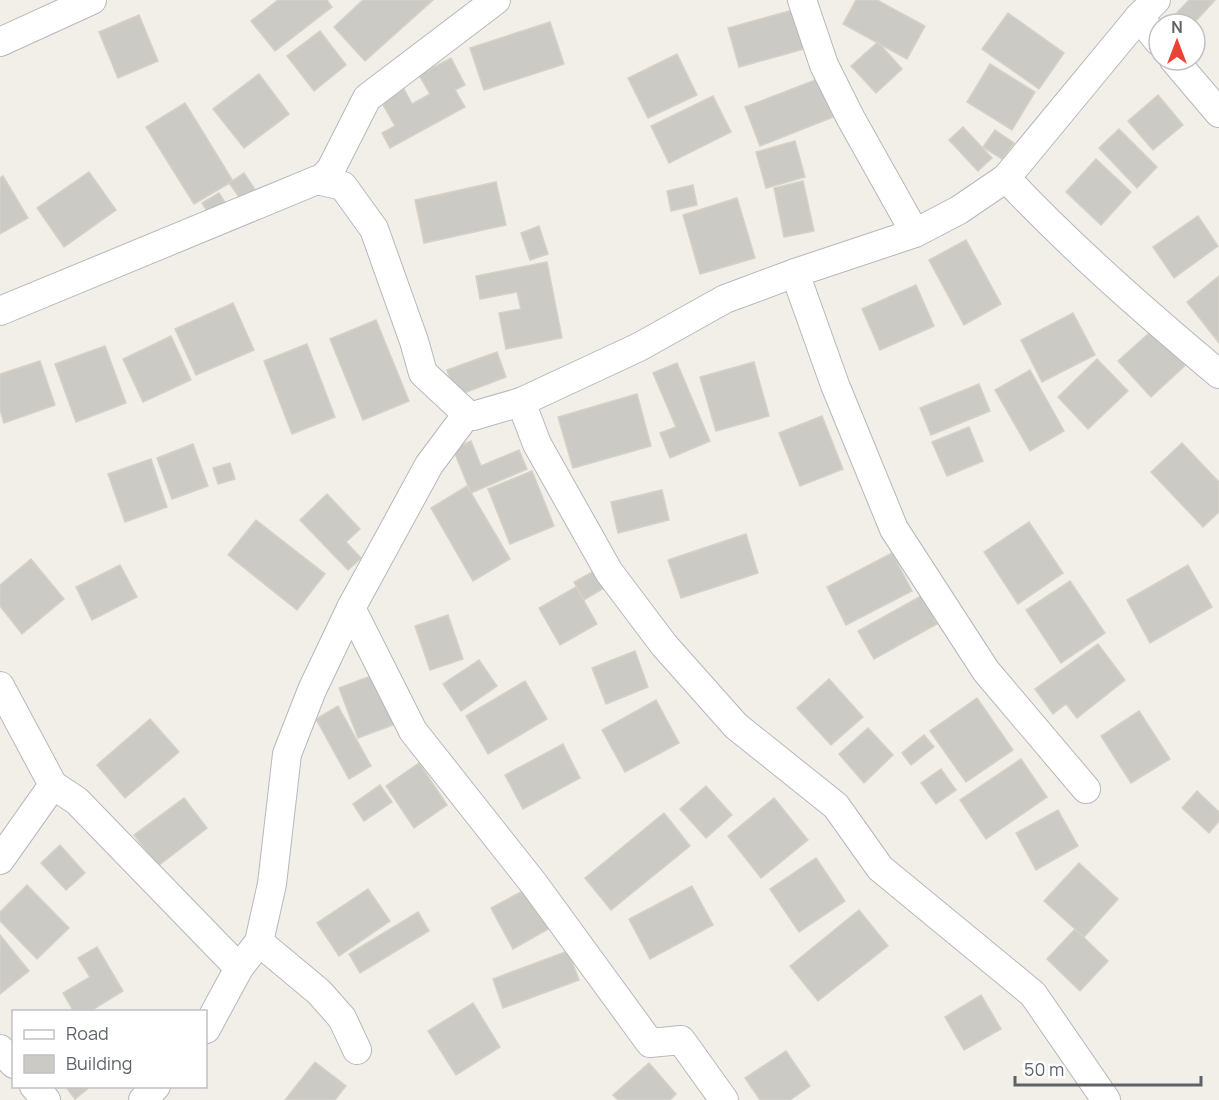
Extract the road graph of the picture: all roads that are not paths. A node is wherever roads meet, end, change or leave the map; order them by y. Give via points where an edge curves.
1 (92, 0) edge
2 (496, 0) edge
3 (802, 0) edge
4 (1147, 9) edge
5 (0, 42) edge
6 (1184, 72) edge
7 (1219, 113) edge
8 (1006, 178) junction
9 (320, 181) junction
10 (915, 233) junction
11 (795, 273) junction
12 (0, 311) edge
13 (1219, 374) edge
14 (521, 402) junction
15 (468, 414) junction
16 (351, 608) junction
17 (0, 686) edge
18 (53, 785) junction
19 (1086, 789) dead end
20 (0, 860) edge
21 (259, 942) junction
22 (239, 968) junction
23 (207, 1027) edge
24 (0, 1049) edge
25 (357, 1050) dead end
26 (12, 1062) edge
27 (36, 1088) edge
28 (154, 1088) edge
29 (46, 1100) edge
30 (143, 1100) edge
31 (724, 1100) edge
32 (1106, 1100) edge

1 - 5 street
2 - 9 street via 367,98 332,169
3 - 10 street via 824,65
4 - 8 street
6 - 7 street
8 - 10 street via 959,210
8 - 13 street via 1094,266
9 - 12 street
9 - 15 street via 343,186 374,229 423,373
10 - 11 street
11 - 14 street via 725,299 639,346
11 - 19 street via 894,529 986,671
14 - 15 street via 473,416
14 - 32 street via 537,444 609,572 664,645 736,726 836,806 880,868 1033,994
15 - 16 street via 429,465
16 - 21 street via 287,754 272,884
16 - 31 street via 413,731 534,884 650,1043 681,1040
17 - 18 street
18 - 20 street
18 - 22 street via 77,801
21 - 22 street
21 - 25 street via 319,992 342,1018
22 - 23 street
24 - 26 street
27 - 29 street
28 - 30 street

